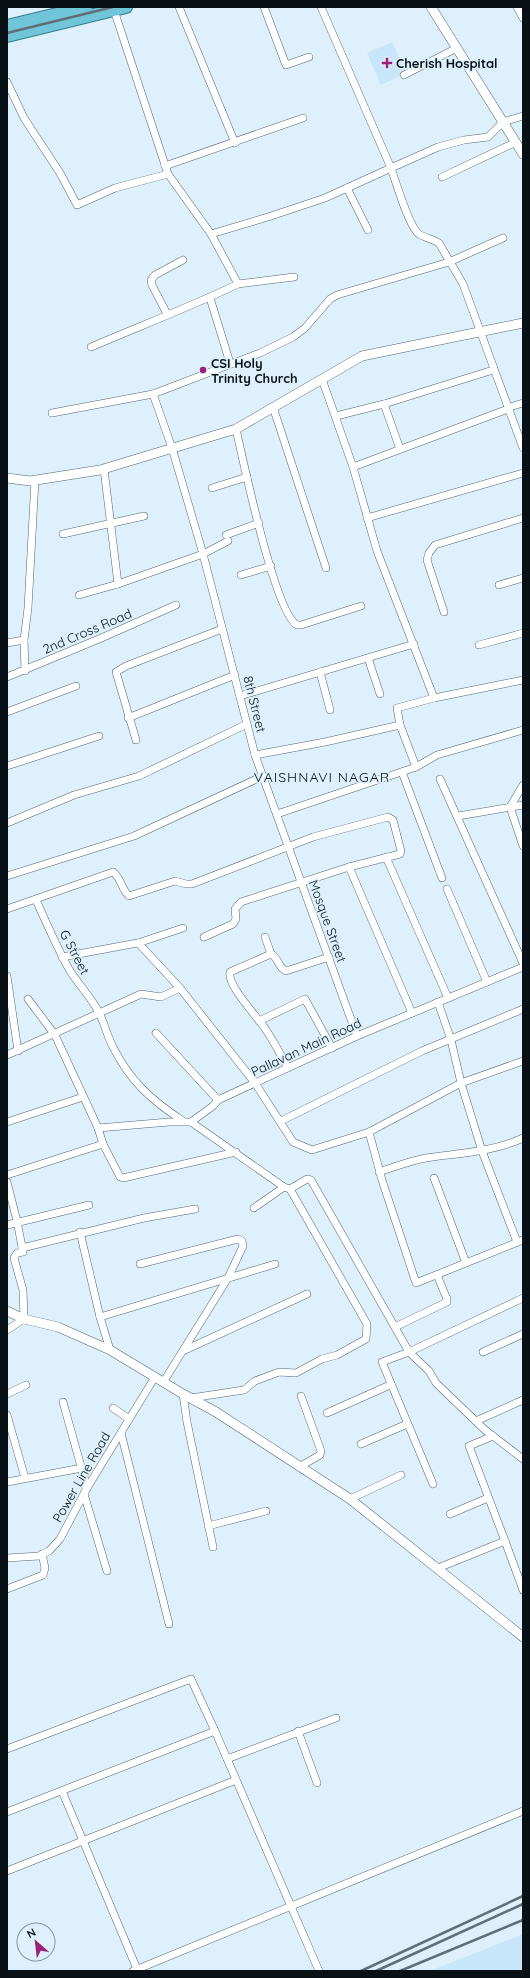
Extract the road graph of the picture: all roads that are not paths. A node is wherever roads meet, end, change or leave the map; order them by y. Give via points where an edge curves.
1 (86, 7) edge
2 (126, 7) edge
3 (179, 7) edge
4 (264, 7) edge
5 (321, 7) edge
6 (431, 7) edge
7 (517, 7) edge
8 (114, 10) junction
9 (523, 18) edge
10 (7, 26) edge
11 (7, 36) edge
12 (457, 48) junction
13 (309, 57) dead end
14 (404, 75) dead end
15 (7, 82) edge
16 (523, 116) edge
17 (303, 118) dead end
18 (503, 122) junction
19 (516, 142) junction
20 (235, 143) junction
21 (523, 154) edge
22 (165, 166) junction
23 (391, 168) junction
24 (168, 174) junction
25 (442, 177) dead end
26 (348, 188) junction
27 (368, 230) dead end
28 (211, 234) junction
29 (503, 238) dead end
30 (183, 260) dead end
31 (448, 262) junction
32 (294, 276) dead end
33 (238, 284) junction
34 (210, 298) junction
35 (167, 314) junction
36 (523, 323) edge
37 (481, 331) junction
38 (91, 347) dead end
39 (230, 363) junction
40 (494, 370) junction
41 (322, 379) junction
42 (153, 394) junction
43 (523, 403) edge
44 (384, 404) junction
45 (274, 407) junction
46 (511, 408) junction
47 (52, 413) dead end
48 (336, 416) junction
49 (236, 429) junction
50 (172, 448) junction
51 (523, 448) edge
52 (400, 449) junction
53 (353, 467) junction
54 (104, 469) junction
55 (523, 473) edge
56 (247, 476) junction
57 (7, 478) edge
58 (35, 480) junction
59 (212, 488) dead end
60 (144, 516) dead end
61 (367, 518) junction
62 (523, 518) edge
63 (258, 523) junction
64 (111, 525) junction
65 (63, 534) dead end
66 (203, 554) junction
67 (271, 566) junction
68 (326, 568) dead end
69 (241, 575) dead end
70 (523, 578) edge
71 (118, 584) junction
72 (499, 585) dead end
73 (79, 595) dead end
74 (176, 605) dead end
75 (360, 606) dead end
76 (444, 612) dead end
77 (222, 629) junction
78 (523, 633) edge
79 (24, 640) junction
80 (7, 644) edge
81 (414, 644) junction
82 (479, 645) dead end
83 (368, 658) junction
84 (25, 671) junction
85 (320, 672) junction
86 (235, 675) junction
87 (7, 677) edge
88 (523, 680) edge
89 (76, 686) dead end
90 (380, 694) dead end
91 (240, 696) junction
92 (434, 698) junction
93 (330, 710) dead end
94 (7, 712) edge
95 (128, 718) junction
96 (247, 724) junction
97 (400, 725) junction
98 (523, 730) edge
99 (99, 736) dead end
100 (136, 740) dead end
101 (256, 755) junction
102 (7, 766) edge
103 (416, 767) junction
104 (402, 772) junction
105 (263, 776) junction
106 (440, 779) dead end
107 (523, 785) edge
108 (523, 805) edge
109 (510, 807) junction
110 (277, 814) junction
111 (458, 816) junction
112 (7, 823) edge
113 (289, 846) junction
114 (523, 846) edge
115 (386, 857) junction
116 (349, 867) junction
117 (7, 876) edge
118 (442, 878) dead end
119 (302, 883) junction
120 (447, 889) dead end
121 (36, 900) junction
122 (7, 909) edge
123 (183, 928) dead end
124 (204, 937) dead end
125 (265, 937) dead end
126 (138, 943) junction
127 (271, 954) junction
128 (62, 957) junction
129 (329, 958) junction
130 (523, 962) edge
131 (523, 967) edge
132 (7, 976) edge
133 (487, 982) junction
134 (180, 988) junction
135 (448, 998) junction
136 (28, 999) dead end
137 (438, 1002) junction
138 (523, 1009) edge
139 (99, 1013) junction
140 (412, 1013) junction
141 (260, 1021) junction
142 (156, 1033) dead end
143 (55, 1034) junction
144 (357, 1036) junction
145 (451, 1040) junction
146 (332, 1048) junction
147 (18, 1051) junction
148 (7, 1055) edge
149 (523, 1061) edge
150 (288, 1068) junction
151 (255, 1083) junction
152 (461, 1083) junction
153 (83, 1097) junction
154 (218, 1100) junction
155 (183, 1121) junction
156 (281, 1121) junction
157 (7, 1122) edge
158 (191, 1122) junction
159 (98, 1128) junction
160 (369, 1132) junction
161 (523, 1138) edge
162 (103, 1144) junction
163 (482, 1151) junction
164 (236, 1152) junction
165 (380, 1172) junction
166 (7, 1175) edge
167 (434, 1178) dead end
168 (7, 1182) edge
169 (287, 1188) junction
170 (89, 1205) dead end
171 (254, 1208) dead end
172 (195, 1209) dead end
173 (17, 1221) junction
174 (7, 1225) edge
175 (80, 1232) junction
176 (520, 1241) edge
177 (22, 1248) junction
178 (466, 1263) junction
179 (140, 1264) dead end
180 (275, 1264) dead end
181 (437, 1275) junction
182 (228, 1278) junction
183 (307, 1294) dead end
184 (523, 1298) edge
185 (7, 1311) edge
186 (100, 1318) junction
187 (24, 1319) junction
188 (396, 1327) junction
189 (7, 1330) edge
190 (523, 1334) edge
191 (110, 1350) junction
192 (184, 1350) junction
193 (409, 1352) junction
194 (483, 1352) dead end
195 (159, 1379) junction
196 (26, 1385) dead end
197 (390, 1385) junction
198 (7, 1394) edge
199 (187, 1396) junction
200 (301, 1396) dead end
201 (523, 1400) edge
202 (63, 1402) dead end
203 (113, 1408) dead end
204 (327, 1413) dead end
205 (7, 1415) edge
206 (129, 1419) junction
207 (476, 1421) junction
208 (407, 1424) junction
209 (121, 1433) junction
210 (493, 1436) junction
211 (361, 1444) dead end
212 (523, 1459) edge
213 (299, 1467) junction
214 (82, 1468) junction
215 (401, 1475) dead end
216 (25, 1478) junction
217 (7, 1482) edge
218 (433, 1484) dead end
219 (86, 1491) junction
220 (488, 1498) junction
221 (350, 1499) junction
222 (266, 1512) dead end
223 (450, 1514) dead end
224 (208, 1526) junction
225 (505, 1541) junction
226 (213, 1547) dead end
227 (42, 1554) junction
228 (7, 1558) edge
229 (438, 1568) junction
230 (519, 1570) edge
231 (108, 1571) dead end
232 (7, 1589) edge
233 (523, 1590) edge
234 (169, 1624) dead end
235 (522, 1636) edge
236 (336, 1718) dead end
237 (215, 1731) junction
238 (298, 1731) junction
239 (7, 1749) edge
240 (227, 1759) junction
241 (236, 1780) junction
242 (317, 1783) dead end
243 (62, 1790) junction
244 (7, 1812) edge
245 (523, 1812) edge
246 (83, 1840) junction
247 (7, 1871) edge
248 (291, 1906) junction
249 (135, 1970) edge
250 (320, 1971) edge

1 - 10 highway
2 - 8 highway
3 - 20 street
4 - 13 street via 286,65
5 - 23 street
6 - 12 street
7 - 9 street
8 - 11 highway
8 - 22 street
12 - 14 street
12 - 18 street
15 - 24 street via 26,123 60,173 77,205 115,188
16 - 18 street
17 - 20 street
18 - 19 street
18 - 23 street via 488,137 438,147
19 - 21 street
19 - 25 street
20 - 22 street
22 - 24 street
23 - 26 street
23 - 31 street via 411,222 419,234 439,243
24 - 28 street
26 - 27 street
26 - 28 street via 275,215
28 - 33 street
29 - 31 street
30 - 35 street via 155,275 151,280
31 - 37 street via 463,284
31 - 39 street via 337,295 293,337 260,353
32 - 33 street
33 - 34 street
34 - 35 street
34 - 39 street
35 - 38 street
36 - 37 street
37 - 40 street
37 - 41 street via 362,356
39 - 42 street
40 - 44 street
40 - 46 street
41 - 45 street
41 - 48 street
42 - 47 street
42 - 50 street, 8th Street
43 - 46 street
44 - 48 street
44 - 52 street
45 - 49 street
45 - 68 street
46 - 51 street
46 - 52 street
48 - 53 street
49 - 50 street
49 - 56 street
50 - 54 street
50 - 66 street, 8th Street
52 - 53 street
53 - 61 street
54 - 58 street
54 - 64 street
55 - 61 street
56 - 59 street
56 - 63 street
57 - 58 street
58 - 79 street
60 - 64 street
61 - 81 street via 377,551
62 - 76 street via 435,545 427,560
63 - 66 street via 227,538
63 - 67 street
64 - 65 street
64 - 71 street
66 - 71 street
66 - 77 street, 8th Street
67 - 69 street
67 - 75 street via 291,620 297,625
70 - 72 street
71 - 73 street
74 - 84 street, 2nd Cross Road
77 - 86 street, 8th Street
77 - 95 street via 119,669 116,672
78 - 82 street
79 - 80 street
79 - 84 street
81 - 83 street
81 - 92 street
83 - 85 street
83 - 90 street
84 - 87 street, 2nd Cross Road
85 - 91 street
85 - 93 street
86 - 91 street, 8th Street
86 - 95 street
88 - 92 street
89 - 94 street
91 - 96 street, 8th Street
92 - 97 street via 398,706 396,710
95 - 100 street
96 - 101 street, 8th Street
96 - 112 street via 139,776 74,795
97 - 101 street
97 - 103 street
98 - 103 street via 437,755
99 - 102 street
101 - 105 street, 8th Street
103 - 104 street
104 - 110 street
104 - 118 street
105 - 110 street, 8th Street
105 - 117 street via 134,836
106 - 111 street
107 - 109 street
108 - 109 street
109 - 111 street
109 - 114 street
110 - 113 street, Mosque Street
111 - 130 street
113 - 115 street via 388,817 393,820 401,851 398,855
113 - 119 street, Mosque Street
113 - 121 street via 192,884 175,881 129,896 124,892 119,876 113,872
115 - 116 street
115 - 135 street
116 - 119 street
116 - 140 street
119 - 124 street via 241,902 235,909 236,919 233,924
119 - 129 street, Mosque Street
120 - 133 street
121 - 122 street
121 - 128 street, G Street
123 - 126 street
125 - 127 street
126 - 128 street
126 - 134 street
127 - 129 street via 286,972
127 - 141 street via 232,970 229,975 241,998
128 - 139 street, G Street
129 - 144 street, Mosque Street
131 - 133 street, Pallavan Main Road
132 - 147 street
133 - 135 street, Pallavan Main Road
134 - 139 street via 161,998 142,994
134 - 151 street
135 - 137 street, Pallavan Main Road
136 - 143 street
137 - 140 street, Pallavan Main Road
137 - 145 street
138 - 145 street
139 - 143 street
139 - 155 street, G Street via 112,1046 137,1085
140 - 144 street, Pallavan Main Road
141 - 146 street via 305,998
141 - 150 street
142 - 154 street
143 - 147 street
143 - 153 street
144 - 146 street, Pallavan Main Road
145 - 152 street
145 - 156 street
146 - 150 street, Pallavan Main Road
147 - 148 street
149 - 152 street
150 - 151 street, Pallavan Main Road
151 - 154 street, Pallavan Main Road
151 - 156 street
152 - 160 street
152 - 163 street
153 - 157 street
153 - 159 street
154 - 158 street, Pallavan Main Road
155 - 158 street
155 - 159 street
156 - 160 street via 293,1142 312,1150
158 - 164 street
159 - 162 street
160 - 165 street
161 - 163 street
162 - 164 street via 120,1177 123,1178
162 - 166 street
163 - 165 street via 432,1156
163 - 176 street
164 - 169 street
165 - 181 street via 416,1283
167 - 178 street
168 - 173 street
169 - 171 street
169 - 188 street via 311,1180
169 - 199 street via 367,1324 366,1339 296,1373 279,1372 255,1381 244,1390
170 - 173 street
172 - 175 street
173 - 174 street
173 - 177 street
175 - 177 street
175 - 186 street
176 - 178 street
177 - 187 street via 23,1252 17,1253 14,1258 23,1290
178 - 181 street
179 - 182 street, Power Line Road via 238,1239 242,1241 243,1246
180 - 182 street
181 - 188 street via 447,1302
182 - 186 street
182 - 192 street, Power Line Road
183 - 192 street
184 - 193 street
185 - 187 street
186 - 191 street
187 - 189 street
187 - 191 street via 58,1327
188 - 193 street
190 - 194 street
191 - 195 street
192 - 195 street, Power Line Road
193 - 197 street via 382,1362
193 - 207 street
195 - 199 street
195 - 206 street, Power Line Road
196 - 198 street
197 - 204 street
197 - 208 street
199 - 213 street via 216,1412
199 - 224 street
200 - 213 street via 321,1451 320,1455
201 - 207 street
202 - 214 street
203 - 206 street
205 - 216 street
206 - 209 street, Power Line Road
207 - 210 street
208 - 211 street
208 - 218 street
209 - 219 street, Power Line Road
209 - 234 street
210 - 212 street
210 - 220 street via 469,1446
213 - 221 street
214 - 216 street
214 - 219 street
215 - 221 street
216 - 217 street
219 - 227 street, Power Line Road via 60,1539 49,1551
219 - 231 street
220 - 223 street
220 - 225 street
221 - 229 street
222 - 224 street
224 - 226 street
225 - 229 street
225 - 230 street
227 - 228 street
227 - 232 street via 45,1568 43,1575
229 - 235 street
230 - 233 street
236 - 238 street
237 - 239 street via 191,1679
237 - 240 street
237 - 243 street
238 - 240 street
238 - 242 street
240 - 241 street
241 - 246 street
241 - 248 street
243 - 244 street
243 - 246 street
245 - 248 street
246 - 247 street
246 - 249 street
248 - 249 street
248 - 250 street

